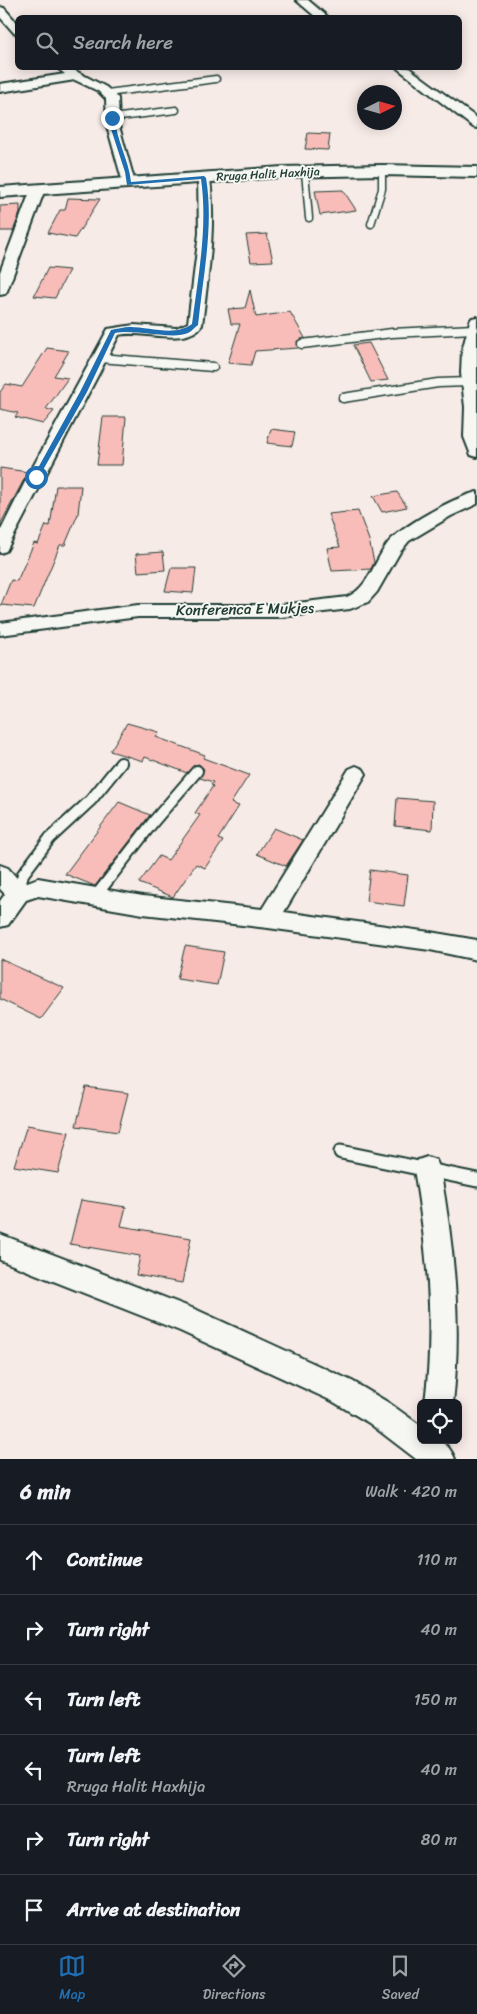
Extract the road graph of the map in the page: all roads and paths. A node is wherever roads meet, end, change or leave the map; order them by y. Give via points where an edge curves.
1 (322, 0) edge
2 (303, 1) edge
3 (0, 10) edge
4 (320, 15) edge
5 (15, 28) edge
6 (15, 31) edge
7 (0, 33) edge
8 (66, 70) edge
9 (405, 70) edge
10 (76, 76) junction
11 (216, 79) dead end
12 (0, 88) edge
13 (107, 92) junction
14 (176, 110) dead end
15 (112, 118) junction
16 (477, 124) edge
17 (382, 170) junction
18 (305, 172) junction
19 (477, 172) edge
20 (204, 178) junction
21 (129, 184) junction
22 (38, 189) junction
23 (0, 192) edge
24 (309, 218) dead end
25 (371, 224) dead end
26 (0, 291) edge
27 (476, 325) edge
28 (302, 344) dead end
29 (100, 358) junction
30 (213, 367) dead end
31 (469, 382) junction
32 (343, 398) dead end
33 (477, 452) edge
34 (477, 497) edge
35 (0, 547) edge
36 (0, 628) edge
37 (121, 763) dead end
38 (197, 772) dead end
39 (356, 774) dead end
40 (0, 874) edge
41 (18, 894) junction
42 (95, 897) junction
43 (0, 918) edge
44 (268, 919) junction
45 (477, 950) edge
46 (341, 1152) dead end
47 (427, 1169) junction
48 (477, 1180) edge
49 (0, 1247) edge
50 (439, 1399) edge
51 (428, 1448) edge

1 - 2 street
2 - 4 street
3 - 5 street
6 - 7 street
8 - 10 street
9 - 16 street
10 - 12 street
10 - 13 street
11 - 13 lane
13 - 15 street via 112,98
14 - 15 lane
15 - 21 street
17 - 18 street, Rruga Halit Haxhija
17 - 19 street, Rruga Halit Haxhija
17 - 25 lane via 382,189
18 - 20 street, Rruga Halit Haxhija
18 - 24 lane
20 - 21 street, Rruga Halit Haxhija
20 - 29 street via 206,230 195,325 186,332 120,329 113,332
21 - 22 street, Rruga Halit Haxhija
22 - 23 street, Rruga Halit Haxhija
22 - 26 street
27 - 28 lane
27 - 31 street via 468,353
29 - 30 lane
29 - 35 street
31 - 32 lane via 438,383
31 - 33 street via 473,408 472,436
34 - 36 street, Konferenca E Mukjes via 403,537 371,588 362,598 350,603 281,611 138,611
37 - 41 lane via 91,800 50,838 23,874
38 - 42 lane
39 - 44 street
40 - 41 street
41 - 42 street via 38,887
41 - 43 street
42 - 44 street
44 - 45 street
46 - 47 lane
47 - 48 lane
47 - 50 street via 437,1231 444,1310
49 - 51 street via 187,1320 311,1376 379,1413

